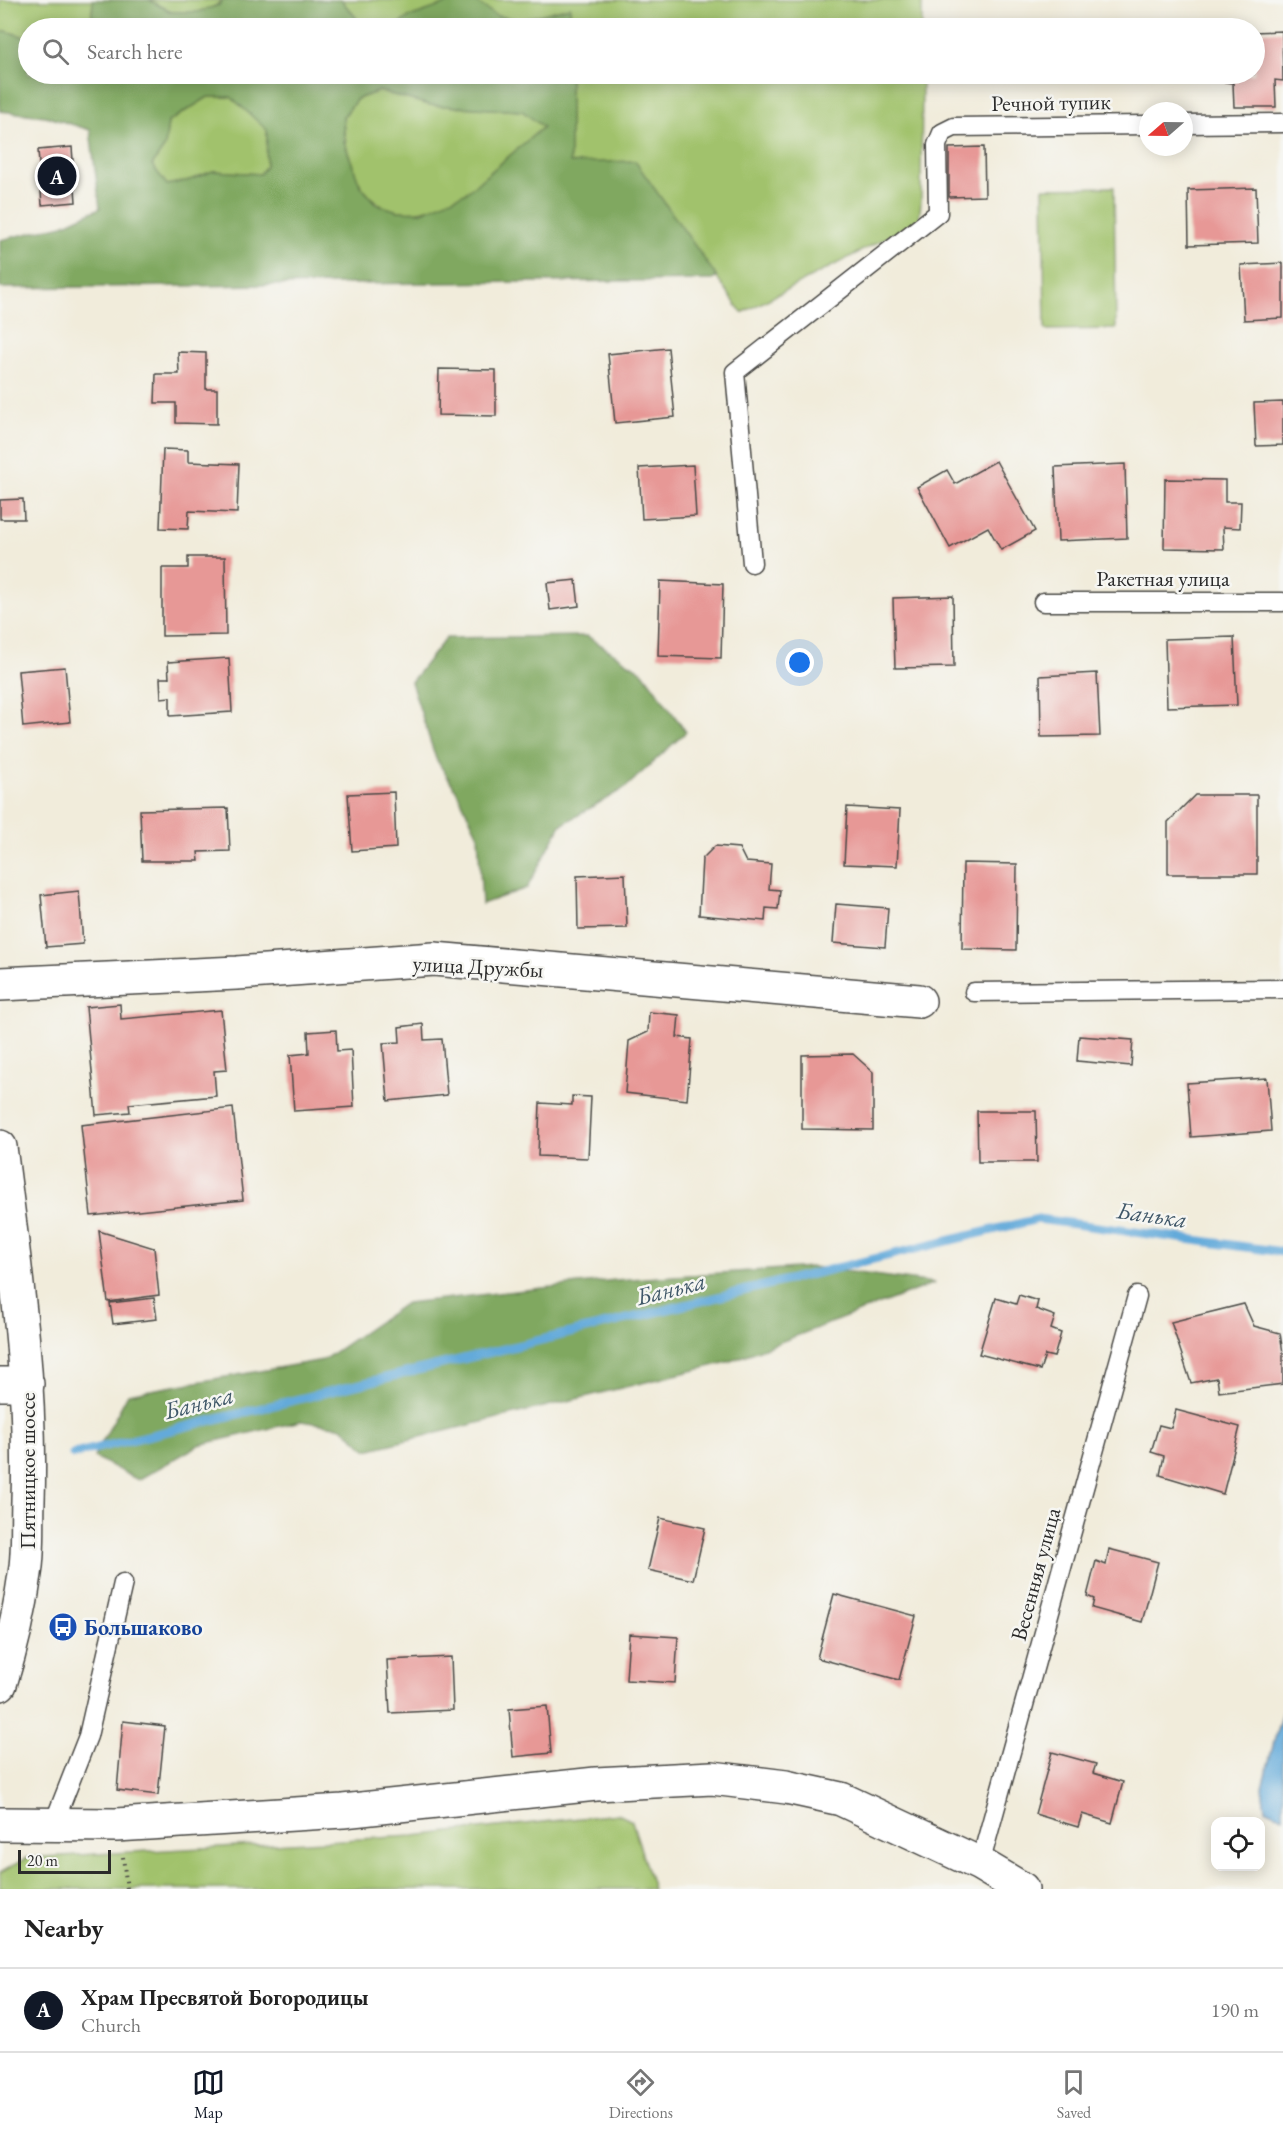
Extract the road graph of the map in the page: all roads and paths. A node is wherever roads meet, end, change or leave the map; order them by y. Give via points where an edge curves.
1 (1283, 123) edge
2 (1193, 124) edge
3 (1139, 125) edge
4 (752, 563) dead end
5 (1043, 602) dead end
6 (1283, 602) edge
7 (0, 984) edge
8 (1283, 989) edge
9 (974, 992) dead end
10 (919, 1001) dead end
11 (0, 1147) edge
12 (1137, 1296) dead end
13 (14, 1384) edge
14 (123, 1583) dead end
15 (0, 1684) edge
16 (0, 1824) edge
17 (53, 1825) junction
18 (980, 1864) junction
19 (1022, 1889) edge

1 - 2 lane
3 - 4 lane, Речной тупик via 954,127 942,133 938,146 938,213 735,372
5 - 6 lane, Ракетная улица
7 - 10 street, улица Дружбы via 237,974 434,959
8 - 9 lane
11 - 13 street, Пятницкое шоссе
12 - 18 lane, Весенняя улица
13 - 15 street, Пятницкое шоссе via 30,1443 26,1571
14 - 17 lane via 88,1736
16 - 17 street
17 - 18 street via 343,1811 596,1784 712,1778 786,1786 841,1799
18 - 19 street

